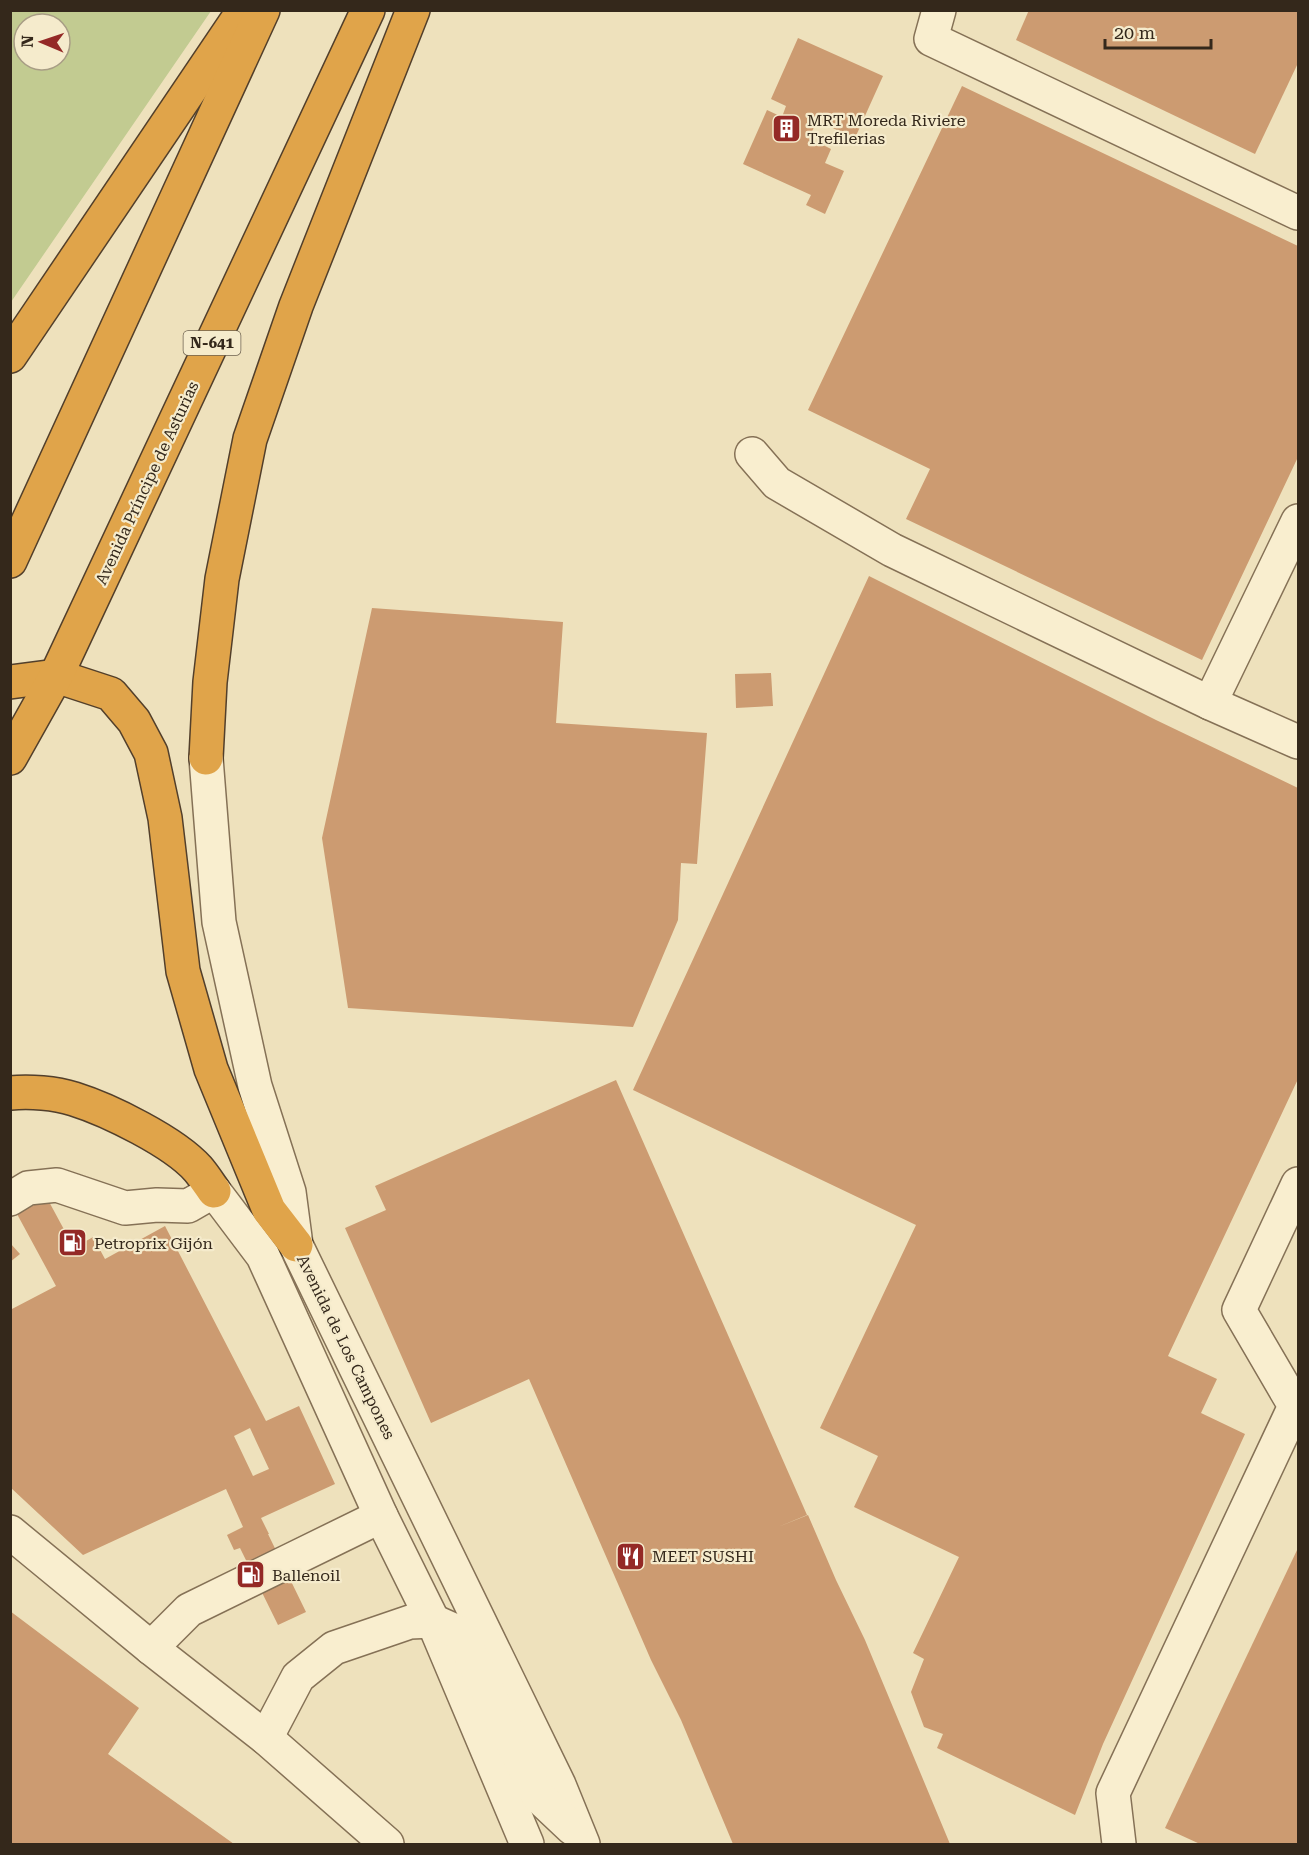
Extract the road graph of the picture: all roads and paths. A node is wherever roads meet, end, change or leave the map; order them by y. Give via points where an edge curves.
1 (244, 10) edge
2 (263, 10) edge
3 (368, 10) edge
4 (413, 10) edge
5 (939, 10) edge
6 (1299, 213) edge
7 (10, 356) edge
8 (752, 454) dead end
9 (1299, 521) edge
10 (10, 561) edge
11 (56, 676) junction
12 (10, 682) edge
13 (1210, 703) junction
14 (1299, 742) edge
15 (10, 758) edge
16 (206, 758) joint
17 (10, 1093) edge
18 (1299, 1184) edge
19 (214, 1191) junction
20 (10, 1199) edge
21 (296, 1245) junction
22 (381, 1516) junction
23 (10, 1532) edge
24 (433, 1621) junction
25 (151, 1648) junction
26 (266, 1738) junction
27 (580, 1839) edge
28 (387, 1845) edge
29 (527, 1845) edge
30 (1119, 1845) edge

1 - 7 highway
2 - 10 highway
3 - 11 highway, Avenida Príncipe de Asturias / N-641
4 - 16 highway via 296,306 250,439 222,579
5 - 6 street via 931,39
8 - 13 street via 777,483 892,550
9 - 13 street
11 - 12 highway
11 - 15 highway, Avenida Príncipe de Asturias / N-641
11 - 21 highway via 111,694 134,721 151,753 165,818 183,971 211,1069 269,1210
13 - 14 street
16 - 21 street, Avenida de Los Campones via 219,922 255,1086 289,1192
17 - 19 highway via 73,1099 115,1116 160,1139 197,1168
18 - 30 street via 1239,1310 1295,1406 1113,1794
19 - 20 street via 188,1206 124,1208 57,1185 28,1188
19 - 22 street via 263,1256
21 - 27 street, Avenida de Los Campones via 560,1785
22 - 24 street
22 - 25 street via 189,1610
23 - 25 street
24 - 26 street via 410,1622 334,1648 298,1677
24 - 27 street, Avenida de Los Campones via 460,1633 538,1796
24 - 29 street
25 - 26 street
26 - 28 street

